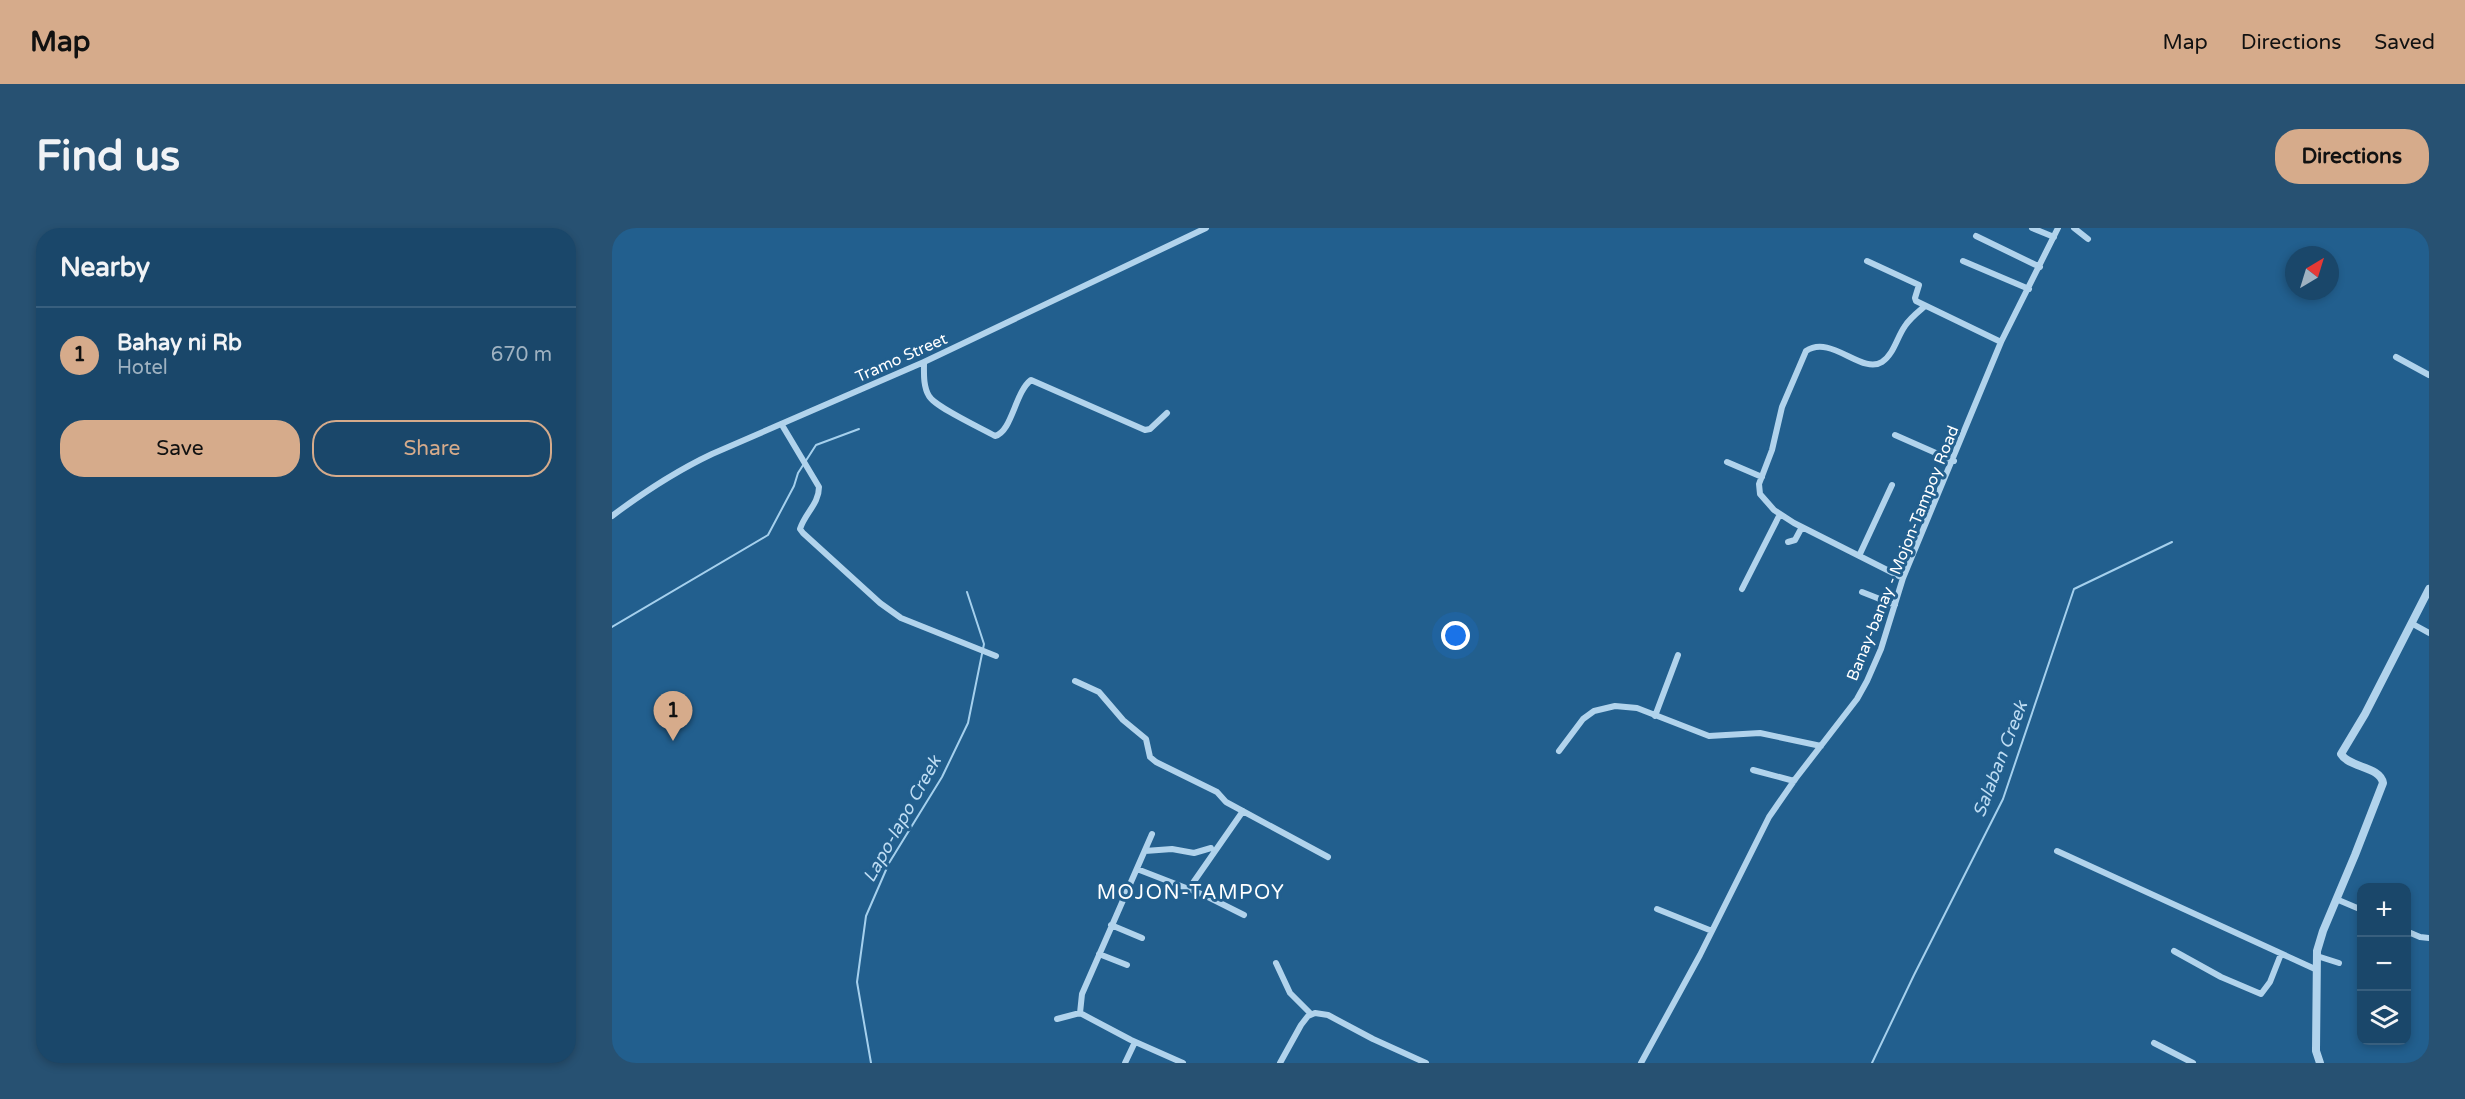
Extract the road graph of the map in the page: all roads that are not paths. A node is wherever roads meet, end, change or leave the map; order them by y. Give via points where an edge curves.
1 (1206, 228) edge
2 (2032, 228) edge
3 (2058, 228) edge
4 (2074, 228) edge
5 (1976, 236) dead end
6 (2054, 237) junction
7 (2088, 239) dead end
8 (1866, 261) dead end
9 (1963, 261) dead end
10 (2040, 267) junction
11 (2028, 289) junction
12 (1925, 306) junction
13 (2001, 342) junction
14 (2396, 357) dead end
15 (924, 362) junction
16 (2429, 375) edge
17 (1167, 413) dead end
18 (782, 426) junction
19 (1895, 435) dead end
20 (1953, 461) junction
21 (1727, 462) dead end
22 (1762, 477) junction
23 (1892, 485) dead end
24 (1780, 514) junction
25 (612, 516) edge
26 (1802, 527) junction
27 (1788, 542) dead end
28 (1859, 556) junction
29 (1904, 578) junction
30 (1742, 589) dead end
31 (2429, 589) edge
32 (1862, 592) dead end
33 (1895, 605) junction
34 (2411, 623) junction
35 (2429, 633) edge
36 (1678, 655) dead end
37 (996, 656) dead end
38 (1075, 681) dead end
39 (1655, 716) junction
40 (1821, 746) junction
41 (1559, 751) dead end
42 (1753, 770) dead end
43 (1794, 782) junction
44 (1243, 811) junction
45 (1152, 834) dead end
46 (1211, 848) dead end
47 (1145, 851) junction
48 (2057, 851) dead end
49 (1328, 857) dead end
50 (1137, 869) junction
51 (1188, 890) junction
52 (2336, 899) junction
53 (2357, 908) edge
54 (1657, 909) dead end
55 (1244, 915) dead end
56 (1111, 925) junction
57 (1712, 931) junction
58 (2411, 933) edge
59 (1142, 938) dead end
60 (2429, 938) edge
61 (2174, 951) dead end
62 (1099, 954) junction
63 (2281, 954) junction
64 (2317, 956) junction
65 (1276, 963) dead end
66 (2339, 963) dead end
67 (1127, 965) dead end
68 (2315, 969) junction
69 (1080, 1013) junction
70 (1311, 1014) junction
71 (1057, 1019) dead end
72 (1135, 1042) junction
73 (2154, 1043) dead end
74 (1125, 1063) edge
75 (1183, 1063) edge
76 (1280, 1063) edge
77 (1425, 1063) edge
78 (1641, 1063) edge
79 (2193, 1063) edge
80 (2320, 1063) edge

1 - 15 street, Tramo Street
2 - 6 street
3 - 6 street, Banay-banay - Mojon-Tampoy Road
4 - 7 street
5 - 10 street
6 - 10 street, Banay-banay - Mojon-Tampoy Road
8 - 12 street via 1918,285 1915,298
9 - 11 street
10 - 11 street, Banay-banay - Mojon-Tampoy Road
11 - 13 street, Banay-banay - Mojon-Tampoy Road
12 - 13 street
12 - 22 street via 1906,323 1880,363 1869,364 1821,346 1806,351 1782,408
13 - 20 street, Banay-banay - Mojon-Tampoy Road
14 - 16 street
15 - 17 street via 924,382 937,405 995,436 1004,431 1031,380 1145,430
15 - 18 street, Tramo Street
18 - 25 street, Tramo Street via 681,469
18 - 37 street via 819,488 819,496 802,523 803,533 901,618
19 - 20 street
20 - 29 street, Banay-banay - Mojon-Tampoy Road
21 - 22 street
22 - 24 street via 1760,494
23 - 28 street
24 - 26 street
24 - 30 street
26 - 27 street via 1795,540
26 - 28 street
28 - 29 street
29 - 33 street, Banay-banay - Mojon-Tampoy Road
31 - 34 street
32 - 33 street
33 - 40 street, Banay-banay - Mojon-Tampoy Road via 1867,681
34 - 35 street
34 - 52 street via 2341,753 2345,760 2379,775 2383,783
36 - 39 street
38 - 44 street via 1099,692 1146,739 1150,757 1217,792
39 - 40 street via 1709,736 1760,733
39 - 41 street via 1624,706 1594,711 1583,719
40 - 43 street, Banay-banay - Mojon-Tampoy Road
42 - 43 street
43 - 57 street, Banay-banay - Mojon-Tampoy Road via 1769,818
44 - 49 street
44 - 51 street
45 - 47 street
46 - 47 street via 1194,853 1172,849
47 - 50 street
48 - 63 street
50 - 51 street
50 - 56 street
51 - 55 street
52 - 53 street
52 - 64 street
54 - 57 street
56 - 59 street
56 - 62 street
57 - 78 street, Banay-banay - Mojon-Tampoy Road
58 - 60 street
61 - 63 street via 2260,994
62 - 67 street
62 - 69 street via 1082,994
63 - 68 street
64 - 66 street
64 - 68 street
65 - 70 street via 1290,993
68 - 80 street via 2316,1051
69 - 71 street
69 - 72 street
70 - 76 street
70 - 77 street via 1328,1015
72 - 74 street
72 - 75 street
73 - 79 street

